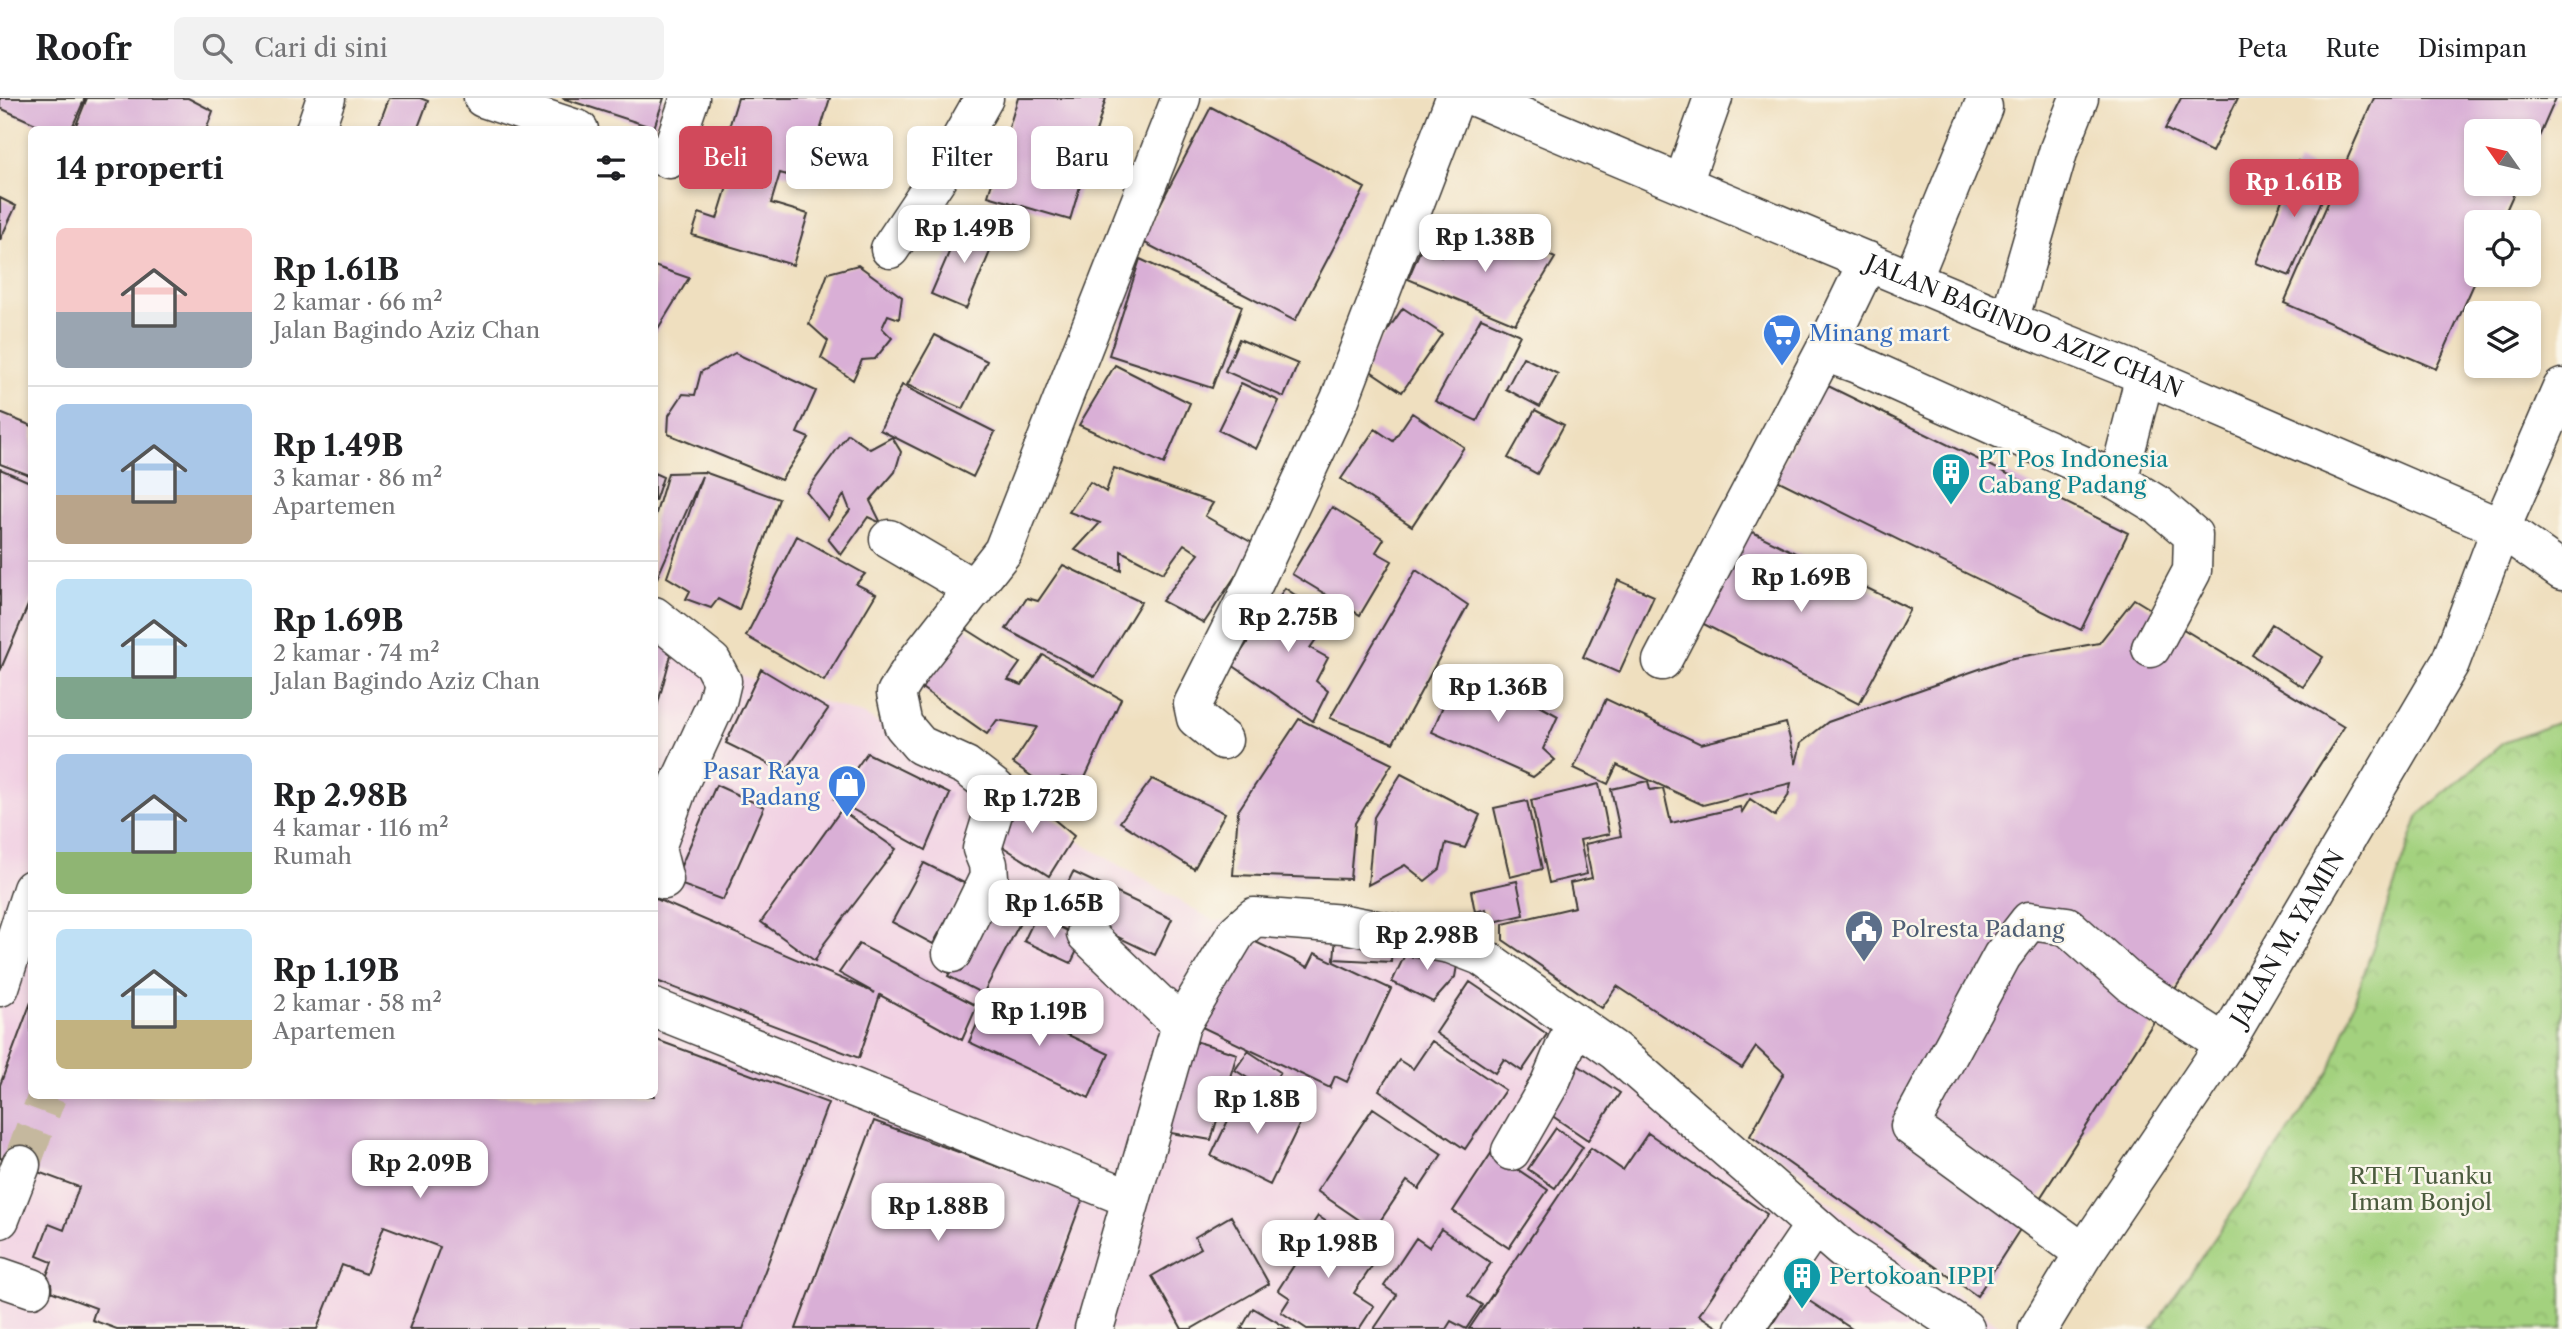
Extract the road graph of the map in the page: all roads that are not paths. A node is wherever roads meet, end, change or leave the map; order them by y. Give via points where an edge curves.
1 (326, 98) edge
2 (483, 98) edge
3 (690, 98) edge
4 (984, 98) edge
5 (1181, 98) edge
6 (1455, 98) edge
7 (1713, 98) edge
8 (2079, 98) edge
9 (1501, 102) edge
10 (1983, 107) dead end
11 (316, 126) edge
12 (567, 126) edge
13 (658, 156) edge
14 (1683, 183) junction
15 (890, 249) dead end
16 (1868, 261) junction
17 (1912, 280) junction
18 (2009, 321) junction
19 (1824, 352) junction
20 (2145, 375) junction
21 (2562, 388) edge
22 (2118, 481) junction
23 (2501, 528) junction
24 (889, 539) dead end
25 (2562, 571) edge
26 (974, 589) junction
27 (658, 619) edge
28 (2151, 648) dead end
29 (1662, 661) dead end
30 (1223, 740) dead end
31 (658, 842) edge
32 (658, 856) edge
33 (664, 880) dead end
34 (28, 901) edge
35 (1086, 934) dead end
36 (952, 953) dead end
37 (2, 978) edge
38 (658, 1010) edge
39 (1575, 1023) junction
40 (1181, 1024) junction
41 (2225, 1044) junction
42 (1511, 1151) dead end
43 (21, 1165) tunnel mouth
44 (1130, 1198) junction
45 (0, 1219) edge
46 (1814, 1226) junction
47 (2084, 1253) junction
48 (1094, 1329) edge
49 (1744, 1329) edge
50 (1965, 1329) edge
51 (2038, 1329) edge

1 - 11 main road
2 - 12 main road
3 - 13 main road via 670,159
4 - 15 main road
5 - 26 main road via 1003,551
6 - 30 main road via 1339,399 1193,704 1196,718
7 - 14 main road
8 - 18 main road via 2059,149
9 - 14 main road, JALAN BAGINDO AZIZ CHAN
10 - 17 main road
14 - 16 main road, JALAN BAGINDO AZIZ CHAN
16 - 17 main road, JALAN BAGINDO AZIZ CHAN
16 - 19 main road
17 - 18 main road, JALAN BAGINDO AZIZ CHAN
18 - 20 main road, JALAN BAGINDO AZIZ CHAN
19 - 22 main road
19 - 29 main road
20 - 22 main road
20 - 23 main road, JALAN BAGINDO AZIZ CHAN
21 - 23 main road, JALAN M. YAMIN
22 - 28 main road via 2193,534 2192,571
23 - 25 main road, JALAN BAGINDO AZIZ CHAN
23 - 41 main road, JALAN M. YAMIN via 2450,663
24 - 26 main road
26 - 36 main road via 896,693 904,725 920,745 966,766 996,789 982,849 989,877
27 - 31 main road via 712,662 722,681 718,702 680,782
32 - 33 main road
34 - 37 main road
35 - 40 main road
38 - 44 main road
39 - 40 main road via 1481,956 1450,944 1344,924 1254,917 1237,932
39 - 42 main road via 1550,1083
39 - 46 main road via 1615,1051
40 - 44 main road
41 - 47 main road, JALAN M. YAMIN
41 - 47 main road via 2132,984 2067,926 2029,921 2002,956 1910,1126
43 - 45 main road
44 - 48 main road
46 - 49 main road
46 - 50 main road
47 - 51 main road, JALAN M. YAMIN

